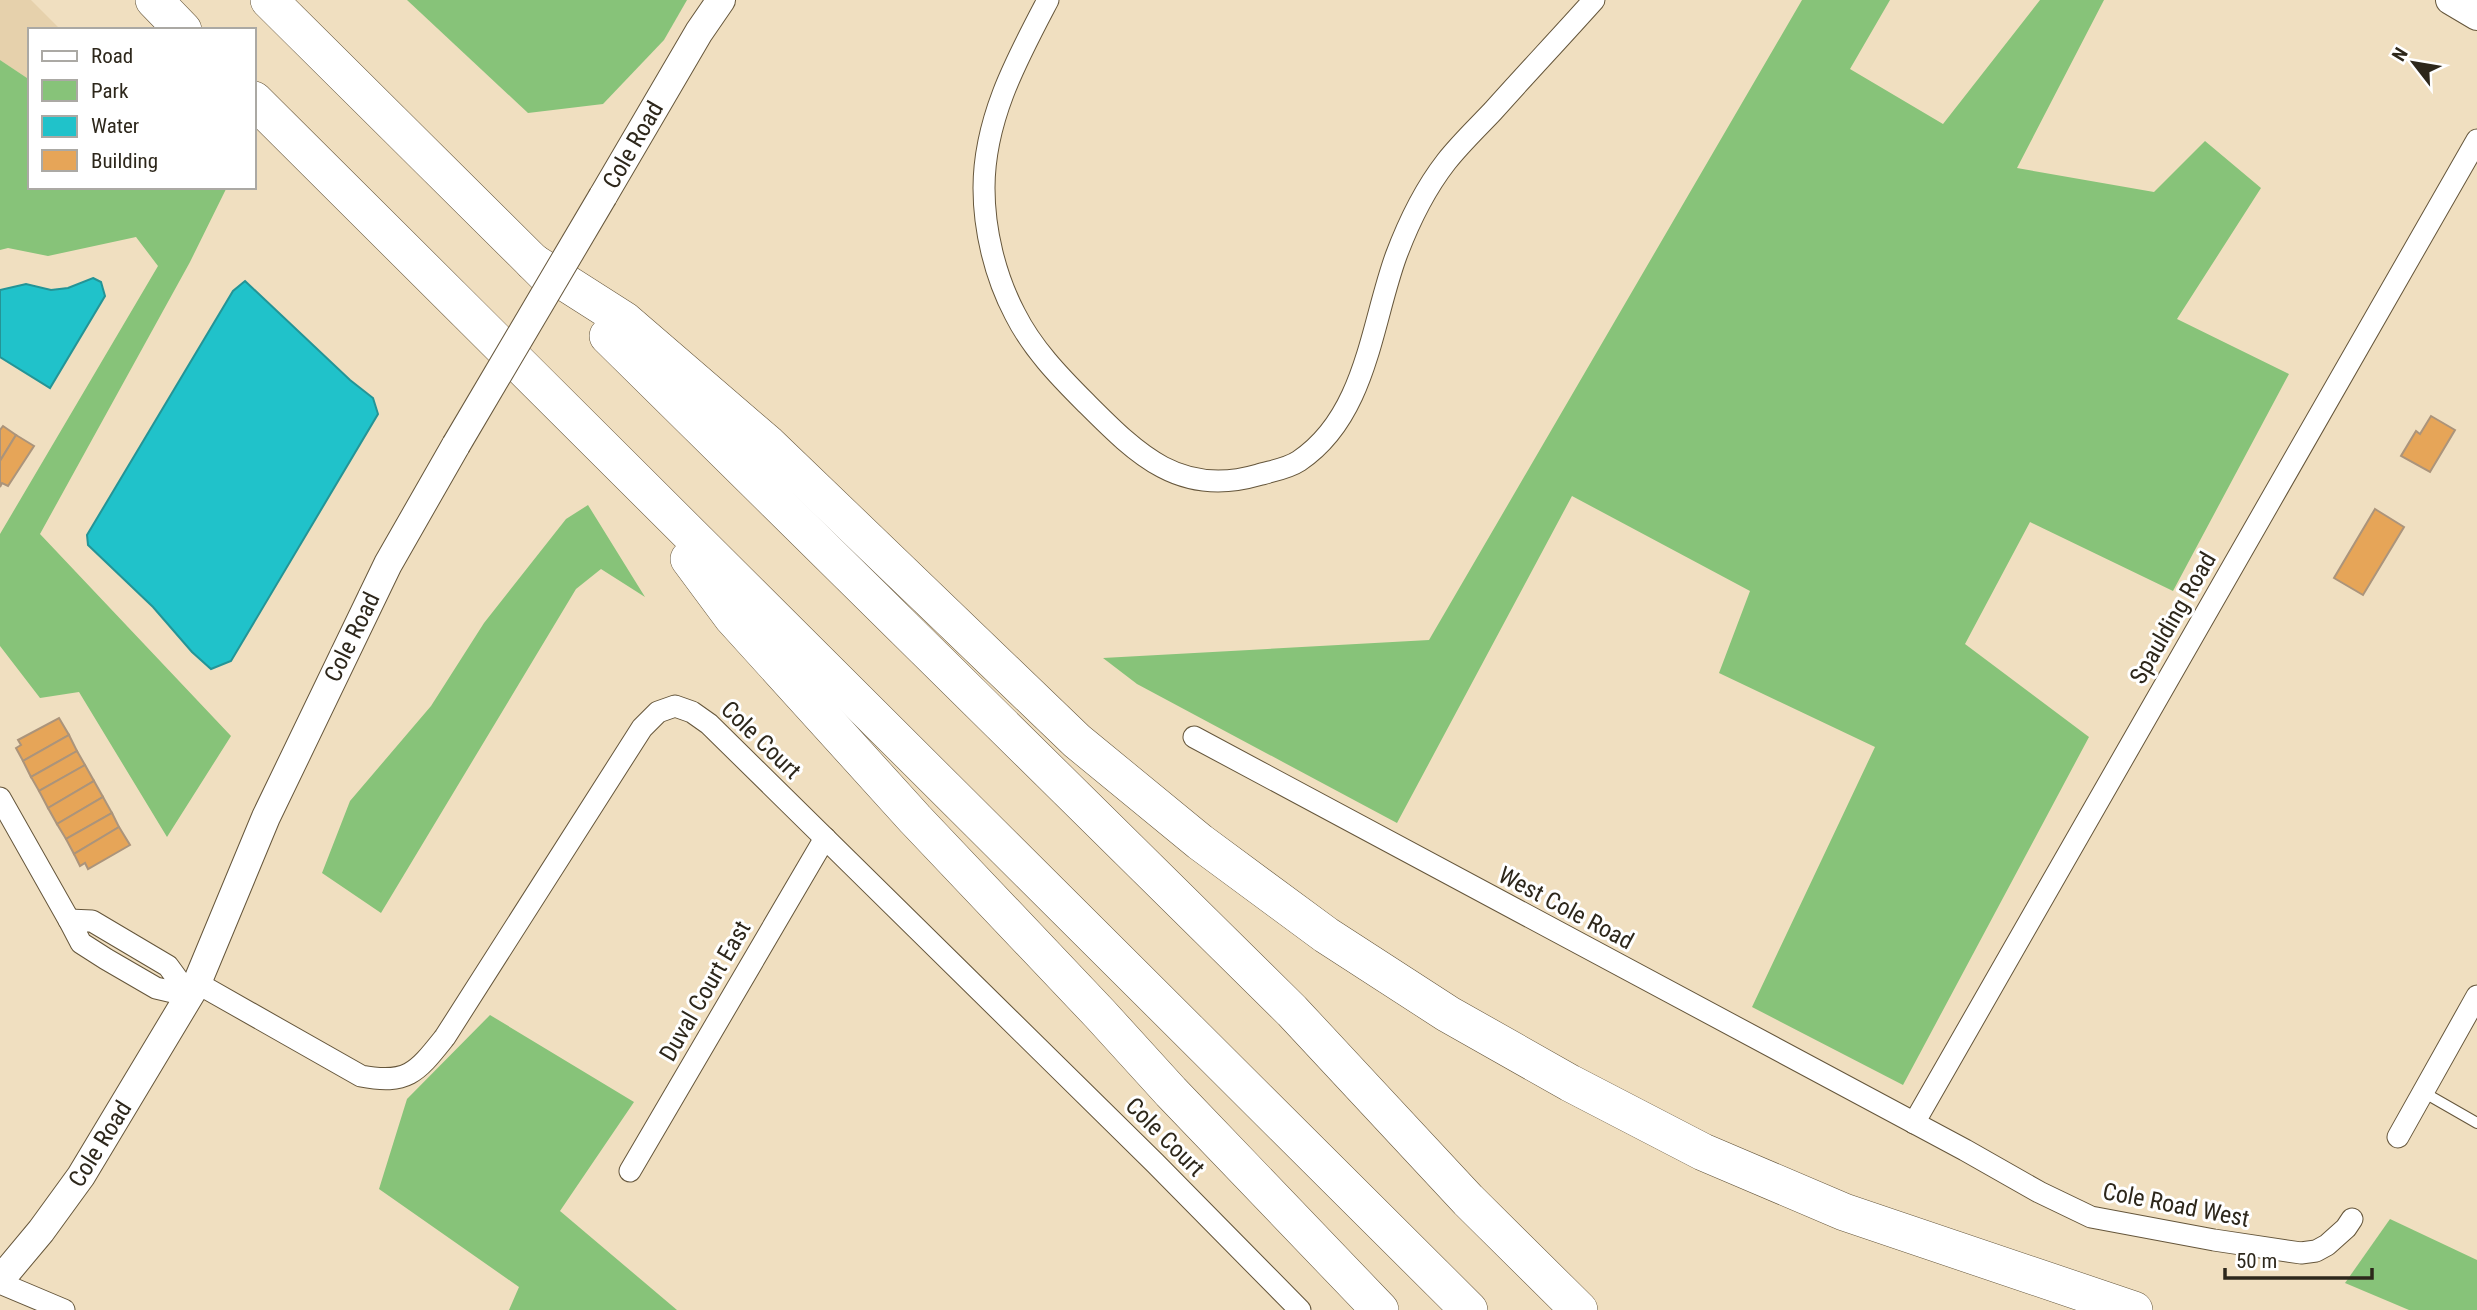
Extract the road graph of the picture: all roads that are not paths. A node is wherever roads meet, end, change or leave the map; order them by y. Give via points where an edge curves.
1 (153, 0) edge
2 (269, 0) edge
3 (721, 0) edge
4 (1048, 0) edge
5 (1594, 0) edge
6 (2450, 0) edge
7 (2477, 16) edge
8 (181, 28) edge
9 (256, 102) edge
10 (2477, 140) edge
11 (533, 262) junction
12 (612, 458) junction
13 (1194, 737) dead end
14 (0, 798) edge
15 (825, 838) junction
16 (69, 920) junction
17 (119, 937) junction
18 (106, 959) junction
19 (193, 990) junction
20 (2477, 996) edge
21 (2423, 1091) junction
22 (1914, 1123) junction
23 (2477, 1123) edge
24 (2398, 1137) dead end
25 (630, 1171) dead end
26 (2352, 1219) dead end
27 (0, 1282) edge
28 (64, 1310) edge
29 (1300, 1310) edge
30 (1380, 1310) edge
31 (1469, 1310) edge
32 (1579, 1310) edge
33 (2134, 1310) edge

1 - 8 highway
2 - 11 highway
3 - 19 street, Cole Road, bridge via 388,564 266,817
4 - 5 street via 1002,92 987,149 984,186 991,248 1001,280 1037,349 1067,385 1143,456 1200,480 1234,482 1299,461 1332,429 1348,405 1397,252 1421,202 1446,163
6 - 7 street
9 - 12 highway
10 - 22 street, Spaulding Road
11 - 32 highway via 1292,1011 1468,1200
11 - 33 highway via 624,320 768,444 1077,741 1200,842 1326,935 1448,1014 1703,1152 1844,1212
12 - 30 highway via 732,617 1171,1093
12 - 31 highway
13 - 22 street, West Cole Road
14 - 16 street
15 - 19 street, Cole Court via 709,724 675,706 659,712 642,728 445,1037 411,1073 386,1081 361,1076
15 - 25 street, Duval Court East
15 - 29 street, Cole Court
16 - 17 street via 92,921
16 - 18 street via 81,943
17 - 18 street
17 - 19 street via 168,966
18 - 19 street via 156,988
19 - 27 street, Cole Road via 81,1176
20 - 21 street
21 - 23 lane
21 - 24 street
22 - 26 street, Cole Road West via 2091,1217 2301,1254 2327,1245
27 - 28 street

